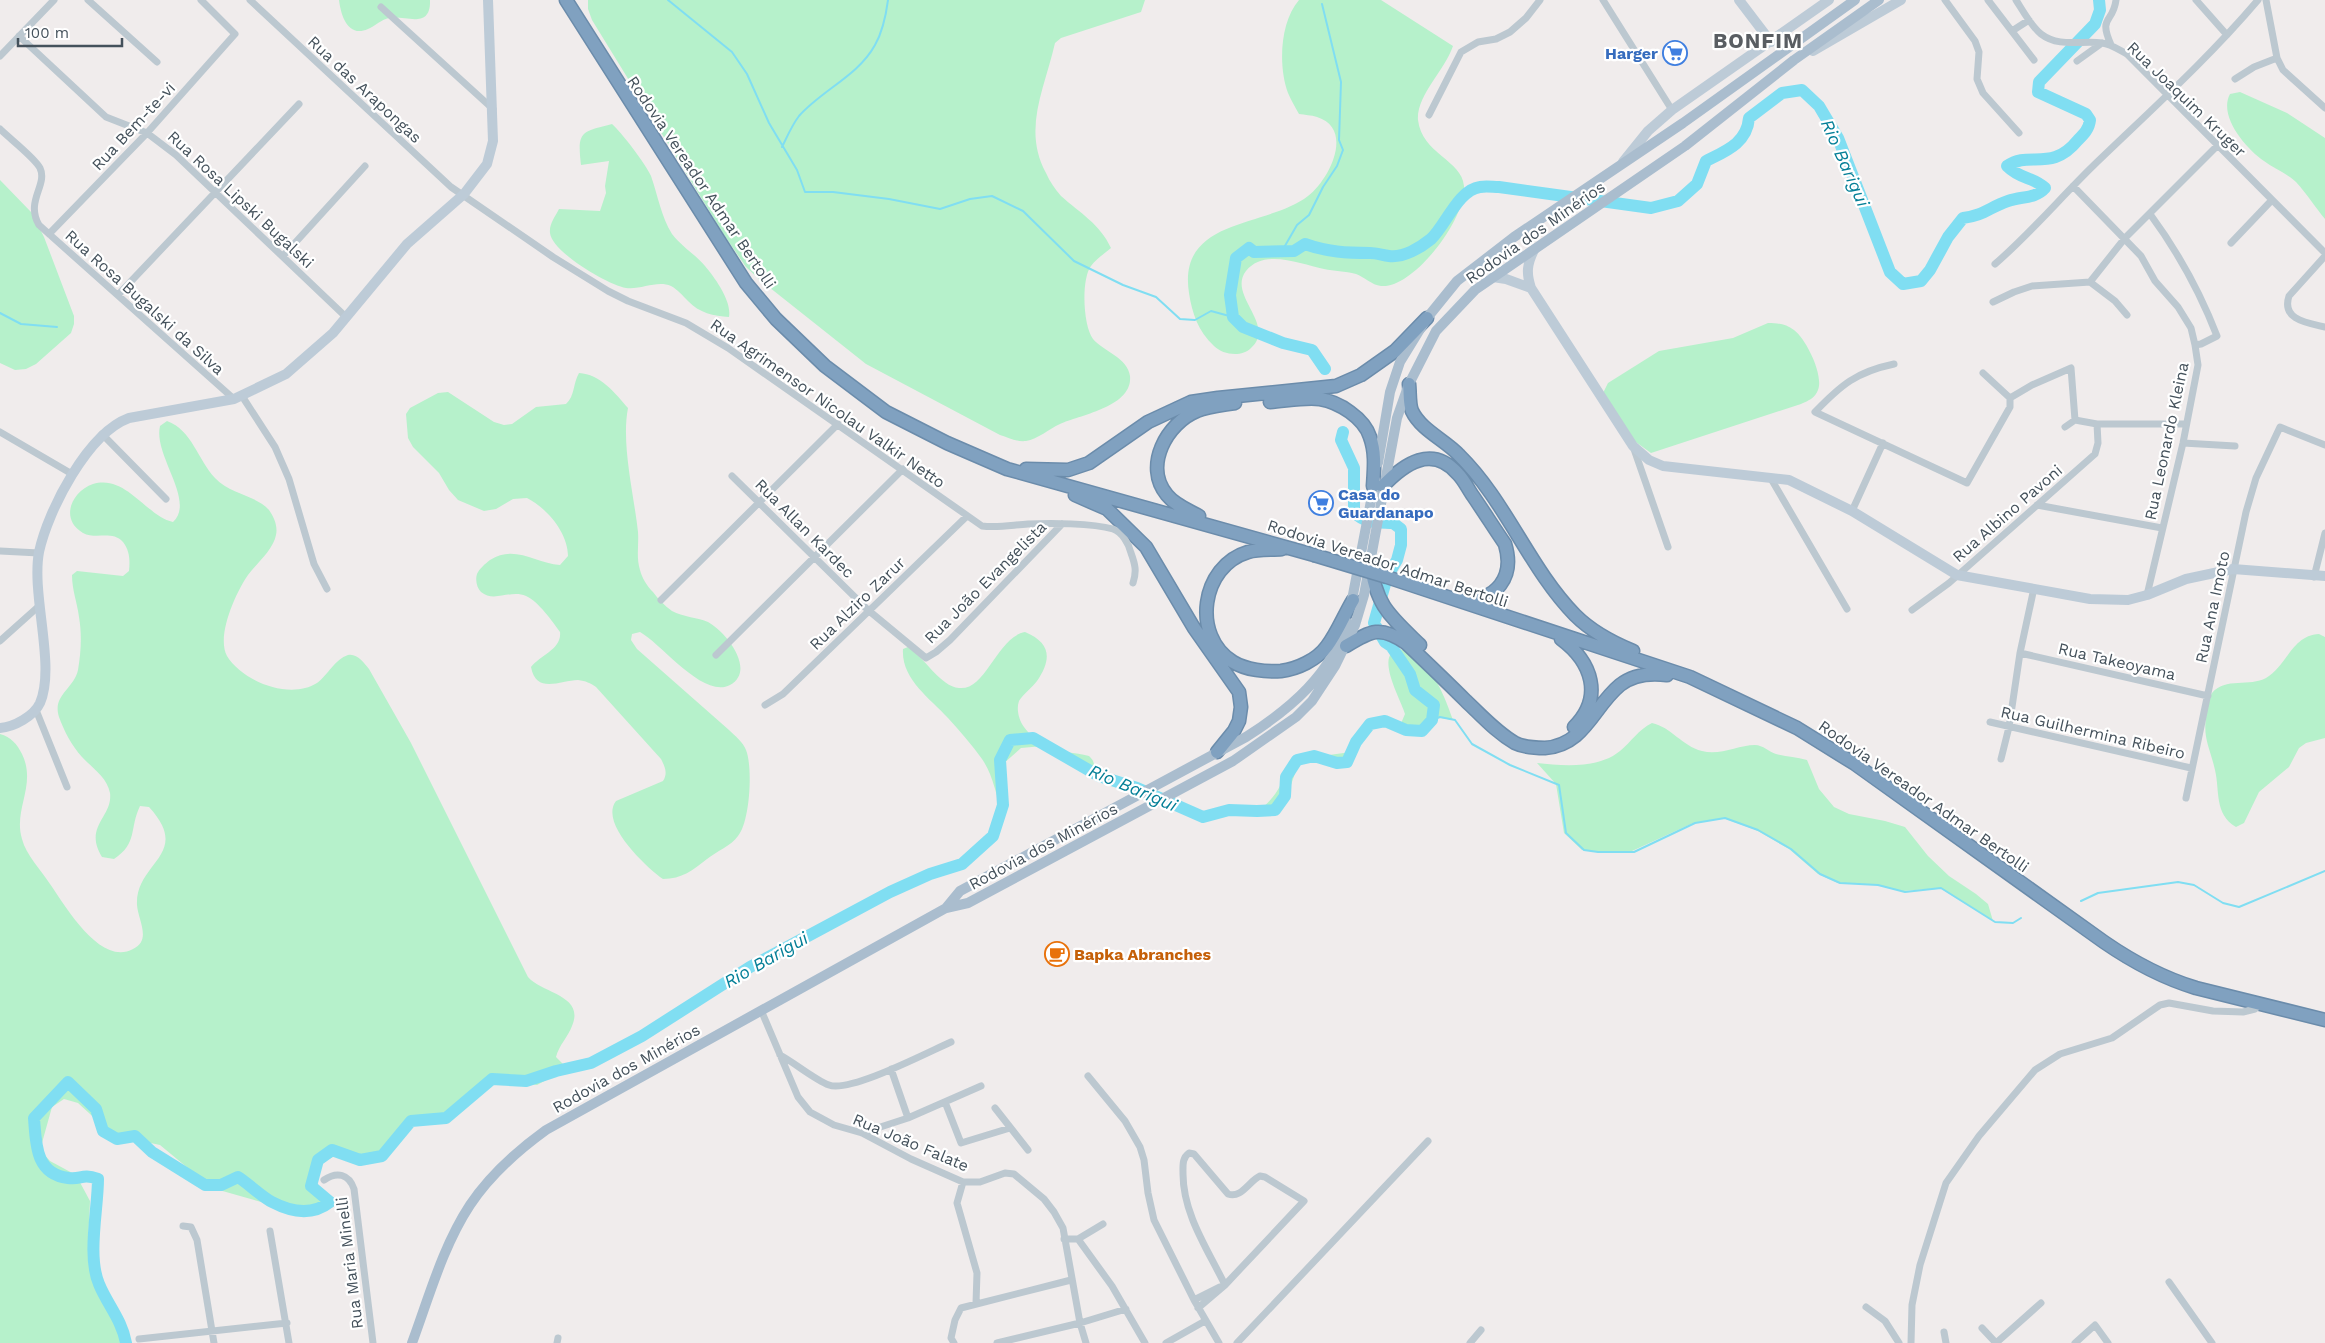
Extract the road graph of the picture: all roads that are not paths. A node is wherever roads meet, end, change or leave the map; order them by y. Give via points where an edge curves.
1 (54, 0) edge
2 (88, 0) edge
3 (201, 0) edge
4 (250, 0) edge
5 (488, 0) edge
6 (566, 0) edge
7 (1540, 0) edge
8 (1603, 0) edge
9 (1739, 0) edge
10 (1830, 0) edge
11 (1855, 0) edge
12 (1879, 0) edge
13 (1900, 0) edge
14 (1945, 0) edge
15 (1988, 0) edge
16 (2016, 0) edge
17 (2116, 0) edge
18 (2196, 0) edge
19 (2258, 0) edge
20 (2266, 0) edge
21 (380, 6) dead end
22 (2030, 20) junction
23 (2012, 31) junction
24 (2227, 35) junction
25 (19, 36) junction
26 (1771, 42) junction
27 (2102, 43) junction
28 (2111, 46) junction
29 (0, 56) edge
30 (2277, 58) junction
31 (1794, 60) junction
32 (2034, 60) dead end
33 (157, 62) dead end
34 (2077, 62) dead end
35 (2235, 79) dead end
36 (2166, 94) junction
37 (299, 104) dead end
38 (2325, 108) edge
39 (493, 109) junction
40 (1672, 110) junction
41 (1430, 115) dead end
42 (0, 129) edge
43 (147, 133) junction
44 (2018, 133) dead end
45 (2217, 146) junction
46 (1622, 162) junction
47 (365, 166) dead end
48 (2073, 186) junction
49 (214, 192) junction
50 (464, 194) junction
51 (2271, 201) junction
52 (2150, 214) junction
53 (49, 234) junction
54 (2125, 238) junction
55 (2231, 243) dead end
56 (1534, 250) junction
57 (2325, 255) edge
58 (283, 256) junction
59 (1995, 264) dead end
60 (1493, 277) junction
61 (2090, 282) junction
62 (1531, 288) junction
63 (118, 295) junction
64 (1993, 302) dead end
65 (2127, 315) dead end
66 (346, 317) junction
67 (1427, 318) junction
68 (2325, 327) edge
69 (2195, 345) junction
70 (1894, 364) dead end
71 (1983, 373) dead end
72 (1409, 384) junction
73 (238, 398) junction
74 (2010, 398) junction
75 (2075, 420) junction
76 (838, 424) junction
77 (2097, 424) junction
78 (2186, 424) junction
79 (2064, 427) dead end
80 (0, 432) edge
81 (102, 434) junction
82 (1882, 443) junction
83 (2183, 443) junction
84 (2325, 445) edge
85 (1633, 446) junction
86 (2235, 446) dead end
87 (903, 469) junction
88 (1007, 469) junction
89 (72, 474) junction
90 (732, 476) dead end
91 (1770, 477) junction
92 (1378, 490) junction
93 (166, 499) dead end
94 (761, 502) junction
95 (2037, 505) junction
96 (1852, 511) junction
97 (966, 517) junction
98 (1062, 524) junction
99 (1224, 528) junction
100 (2162, 528) junction
101 (2325, 532) edge
102 (1668, 547) dead end
103 (1293, 549) junction
104 (0, 551) edge
105 (39, 553) junction
106 (815, 556) junction
107 (1370, 561) junction
108 (2233, 569) junction
109 (1957, 575) junction
110 (2320, 576) edge
111 (1133, 583) dead end
112 (2034, 588) junction
113 (327, 589) dead end
114 (2147, 595) junction
115 (1452, 599) junction
116 (661, 600) dead end
117 (1353, 600) junction
118 (39, 606) junction
119 (1847, 609) dead end
120 (868, 610) junction
121 (1912, 610) dead end
122 (1553, 633) junction
123 (0, 642) edge
124 (1346, 646) junction
125 (2020, 653) junction
126 (716, 655) dead end
127 (926, 658) joint
128 (1690, 677) junction
129 (2208, 696) junction
130 (765, 705) dead end
131 (36, 710) junction
132 (1990, 722) dead end
133 (2009, 727) junction
134 (0, 728) edge
135 (1216, 752) junction
136 (2002, 759) dead end
137 (2191, 768) junction
138 (67, 787) dead end
139 (2186, 798) dead end
140 (946, 908) junction
141 (2260, 1004) junction
142 (761, 1010) junction
143 (2325, 1020) edge
144 (951, 1042) dead end
145 (780, 1056) junction
146 (891, 1069) junction
147 (1088, 1076) dead end
148 (982, 1086) dead end
149 (945, 1102) junction
150 (995, 1108) dead end
151 (908, 1118) junction
152 (1010, 1128) junction
153 (862, 1133) junction
154 (1428, 1142) dead end
155 (1028, 1150) dead end
156 (324, 1180) dead end
157 (963, 1182) junction
158 (1103, 1224) dead end
159 (184, 1226) dead end
160 (270, 1231) dead end
161 (1064, 1239) junction
162 (1078, 1239) junction
163 (1071, 1280) junction
164 (2169, 1282) dead end
165 (1225, 1285) junction
166 (1194, 1300) junction
167 (2041, 1303) dead end
168 (976, 1304) junction
169 (1866, 1307) dead end
170 (1198, 1308) junction
171 (1126, 1309) junction
172 (1205, 1321) junction
173 (286, 1323) junction
174 (1080, 1323) junction
175 (1982, 1328) dead end
176 (1481, 1330) dead end
177 (212, 1331) junction
178 (1944, 1332) dead end
179 (139, 1339) dead end
180 (953, 1342) edge
181 (214, 1343) edge
182 (289, 1343) edge
183 (372, 1343) edge
184 (412, 1343) edge
185 (997, 1343) edge
186 (1086, 1343) edge
187 (1145, 1343) edge
188 (1166, 1343) edge
189 (1219, 1343) edge
190 (1237, 1343) edge
191 (1470, 1343) edge
192 (1899, 1343) edge
193 (1910, 1343) edge
194 (1946, 1343) edge
195 (1996, 1343) edge
196 (2075, 1343) edge
197 (2108, 1343) edge
198 (2212, 1343) edge

1 - 25 street
2 - 33 street
3 - 43 street, Rua Bem-te-vi via 235,34
4 - 50 street, Rua das Arapongas via 439,177
5 - 39 main road
6 - 88 highway, Rodovia Vereador Admar Bertolli via 746,283 776,319 824,366 886,412
7 - 41 street via 1510,32 1496,39 1478,42 1460,52
8 - 40 street
9 - 26 main road
10 - 26 main road
11 - 46 main road, Rodovia dos Minérios via 1683,123
12 - 31 main road, Rodovia dos Minérios
13 - 31 main road
14 - 44 street via 1975,41 1979,52 1977,79 1983,93
15 - 23 street
16 - 22 street, Rua Joaquim Kruger
17 - 28 street via 2105,24
18 - 24 street
19 - 24 street
20 - 30 street
21 - 39 street
22 - 23 street
22 - 27 street, Rua Joaquim Kruger via 2041,34 2051,40
23 - 32 street
24 - 36 street
25 - 29 street
25 - 43 street, Rua Rosa Lipski Bugalski via 106,117
26 - 40 main road
27 - 28 street, Rua Joaquim Kruger
27 - 34 street
28 - 36 street, Rua Joaquim Kruger via 2127,54
30 - 35 street
30 - 38 street via 2283,70
31 - 56 main road, Rodovia dos Minérios via 1685,146
36 - 45 street, Rua Joaquim Kruger
36 - 48 street
37 - 49 street
39 - 50 main road via 493,141 487,164
40 - 46 main road via 1648,131
42 - 53 street, Rua Rosa Bugalski da Silva via 39,166 42,176 33,215 38,225
43 - 49 street, Rua Rosa Lipski Bugalski via 176,155
43 - 53 street, Rua Bem-te-vi
45 - 51 street, Rua Joaquim Kruger
45 - 52 street
46 - 67 main road, Rodovia dos Minérios via 1457,281
47 - 58 street
48 - 54 street, Rua Leonardo Kleina
48 - 59 street
49 - 58 street, Rua Rosa Lipski Bugalski
49 - 63 street
50 - 66 main road via 407,244
50 - 76 street, Rua Agrimensor Nicolau Valkir Netto via 553,257 608,291 628,302 686,323
51 - 55 street
51 - 57 street, Rua Joaquim Kruger
52 - 54 street
52 - 69 street via 2188,272 2218,336
53 - 63 street, Rua Rosa Bugalski da Silva
54 - 61 street
54 - 69 street, Rua Leonardo Kleina via 2178,307 2191,328
56 - 60 main road, Rodovia dos Minérios
56 - 62 main road via 1528,262 1527,276
57 - 68 street via 2289,296 2288,304 2289,312 2298,321
58 - 66 street, Rua Rosa Lipski Bugalski
60 - 62 main road
60 - 72 main road, Rodovia dos Minérios via 1474,290 1436,331
61 - 64 street via 2032,286
61 - 65 street
62 - 85 main road
63 - 73 street, Rua Rosa Bugalski da Silva
66 - 73 main road via 317,349 286,374
67 - 88 highway via 1395,351 1361,375 1336,386 1191,402 1148,422 1089,463 1068,470
67 - 92 main road, Rodovia dos Minérios via 1400,362 1390,392
69 - 78 street, Rua Leonardo Kleina via 2198,365
70 - 82 street via 1858,375 1835,391 1815,412
71 - 74 street
72 - 92 main road, Rodovia dos Minérios
72 - 128 highway via 1411,410 1420,423 1459,454 1476,474 1575,616 1602,638
73 - 81 main road via 129,418
73 - 113 street, Rua Rosa Bugalski da Silva via 274,448 289,479 314,564
74 - 75 street via 2071,368
74 - 82 street via 2010,407 1967,482
75 - 77 street
75 - 79 street
76 - 87 street, Rua Agrimensor Nicolau Valkir Netto
76 - 94 street
77 - 78 street
77 - 95 street, Rua Albino Pavoni via 2095,454
78 - 83 street, Rua Leonardo Kleina
80 - 89 street
81 - 89 main road
81 - 93 street
82 - 96 street
83 - 86 street
83 - 100 street, Rua Leonardo Kleina
84 - 108 street, Rua Ana Imoto via 2280,426 2256,478
85 - 91 main road via 1649,460 1663,466
85 - 102 street
87 - 97 street, Rua Agrimensor Nicolau Valkir Netto
87 - 106 street
88 - 99 highway, Rodovia Vereador Admar Bertolli
88 - 135 highway via 1106,509 1146,547 1194,628 1239,692 1239,721
89 - 105 main road
90 - 94 street, Rua Allan Kardec
91 - 96 main road via 1789,480
91 - 119 street
92 - 99 highway via 1370,435 1356,417 1338,404 1319,399 1234,403 1198,410 1180,421 1166,437 1158,458 1159,482 1179,506
92 - 107 main road, Rodovia dos Minérios
92 - 115 highway via 1398,470 1414,461 1428,458 1444,462 1457,473 1505,544 1509,557 1504,580 1495,591 1473,600
92 - 117 main road, Rodovia dos Minérios via 1364,529
94 - 106 street, Rua Allan Kardec
94 - 116 street
95 - 100 street
95 - 109 street, Rua Albino Pavoni
96 - 109 main road
97 - 98 street, Rua Agrimensor Nicolau Valkir Netto via 982,526 997,528
97 - 120 street, Rua Alziro Zarur
98 - 111 street, Rua Agrimensor Nicolau Valkir Netto via 1114,529 1121,534 1130,547 1136,568
98 - 127 street, Rua João Evangelista via 950,640
99 - 103 highway, Rodovia Vereador Admar Bertolli
100 - 114 street, Rua Leonardo Kleina
101 - 110 street
103 - 115 highway, Rodovia Vereador Admar Bertolli, bridge
103 - 117 highway via 1247,552 1222,568 1209,589 1208,627 1219,650 1233,663 1270,672 1291,670 1311,660 1326,647
104 - 105 street
105 - 118 main road
106 - 120 street, Rua Allan Kardec
106 - 126 street
107 - 122 highway via 1379,599 1391,616 1504,726 1520,737 1538,742 1554,740 1570,732 1588,709 1592,696 1590,675 1583,660
107 - 124 main road, Rodovia dos Minérios via 1364,595
108 - 110 main road
108 - 114 main road via 2186,579
108 - 129 street, Rua Ana Imoto
109 - 112 main road
109 - 121 street, Rua Albino Pavoni
112 - 114 main road via 2090,599 2128,600
112 - 125 street
115 - 122 highway, Rodovia Vereador Admar Bertolli
117 - 135 main road, Rodovia dos Minérios via 1345,628 1329,662 1315,682 1276,718
118 - 123 street
118 - 131 main road via 45,670 44,688
120 - 127 street, Rua Allan Kardec
120 - 130 street, Rua Alziro Zarur via 783,694
122 - 128 highway, Rodovia Vereador Admar Bertolli
124 - 128 highway via 1373,631 1394,634 1498,731 1517,744 1536,748 1555,747 1572,740 1584,730 1620,684 1631,678 1646,674
124 - 140 main road, Rodovia dos Minérios via 1312,701 1296,718 1233,760 968,903
125 - 129 street, Rua Takeoyama
125 - 133 street
128 - 141 highway, Rodovia Vereador Admar Bertolli via 1797,728 1855,764 2138,964 2183,984
129 - 137 street, Rua Ana Imoto
131 - 134 main road via 12,726
131 - 138 street
132 - 133 street, Rua Guilhermina Ribeiro
133 - 136 street
133 - 137 street, Rua Guilhermina Ribeiro
135 - 140 main road, Rodovia dos Minérios via 960,891
137 - 139 street, Rua Ana Imoto
140 - 142 main road, Rodovia dos Minérios
141 - 143 highway, Rodovia Vereador Admar Bertolli
141 - 193 street via 2256,1009 2243,1012 2213,1011 2170,1003 2160,1005 2112,1038 2060,1054 2035,1070 1979,1136 1946,1183 1920,1265 1912,1305
142 - 145 street, Rua João Falate
142 - 184 main road, Rodovia dos Minérios via 546,1130 499,1169 458,1225
144 - 146 street
145 - 146 street via 834,1086 850,1085
145 - 153 street, Rua João Falate via 805,1108 834,1125
146 - 151 street
147 - 166 street via 1125,1121 1140,1147 1154,1220
148 - 149 street
149 - 151 street
149 - 152 street via 961,1143
150 - 152 street
151 - 153 street
152 - 155 street
153 - 157 street, Rua João Falate
154 - 190 street
156 - 183 street, Rua Maria Minelli via 330,1175 345,1176 351,1180 354,1189
157 - 161 street, Rua João Falate via 980,1182 1005,1173 1014,1174 1050,1206
157 - 168 street via 957,1203 977,1273
158 - 162 street
159 - 177 street via 191,1227 197,1240
160 - 173 street
161 - 162 street
161 - 163 street, Rua João Falate
162 - 171 street
163 - 168 street
163 - 174 street, Rua João Falate
164 - 198 street
165 - 165 street via 1304,1200 1260,1176 1232,1196 1194,1154 1189,1153 1183,1160 1186,1204
165 - 166 street
165 - 170 street
166 - 170 street
167 - 195 street
168 - 180 street via 959,1311 952,1327
169 - 192 street via 1885,1321
170 - 172 street
171 - 174 street
171 - 187 street
172 - 188 street
172 - 189 street
173 - 177 street
173 - 182 street
174 - 185 street
174 - 186 street, Rua João Falate
175 - 195 street
176 - 191 street
177 - 179 street
177 - 181 street
178 - 194 street
196 - 197 street via 2094,1325

